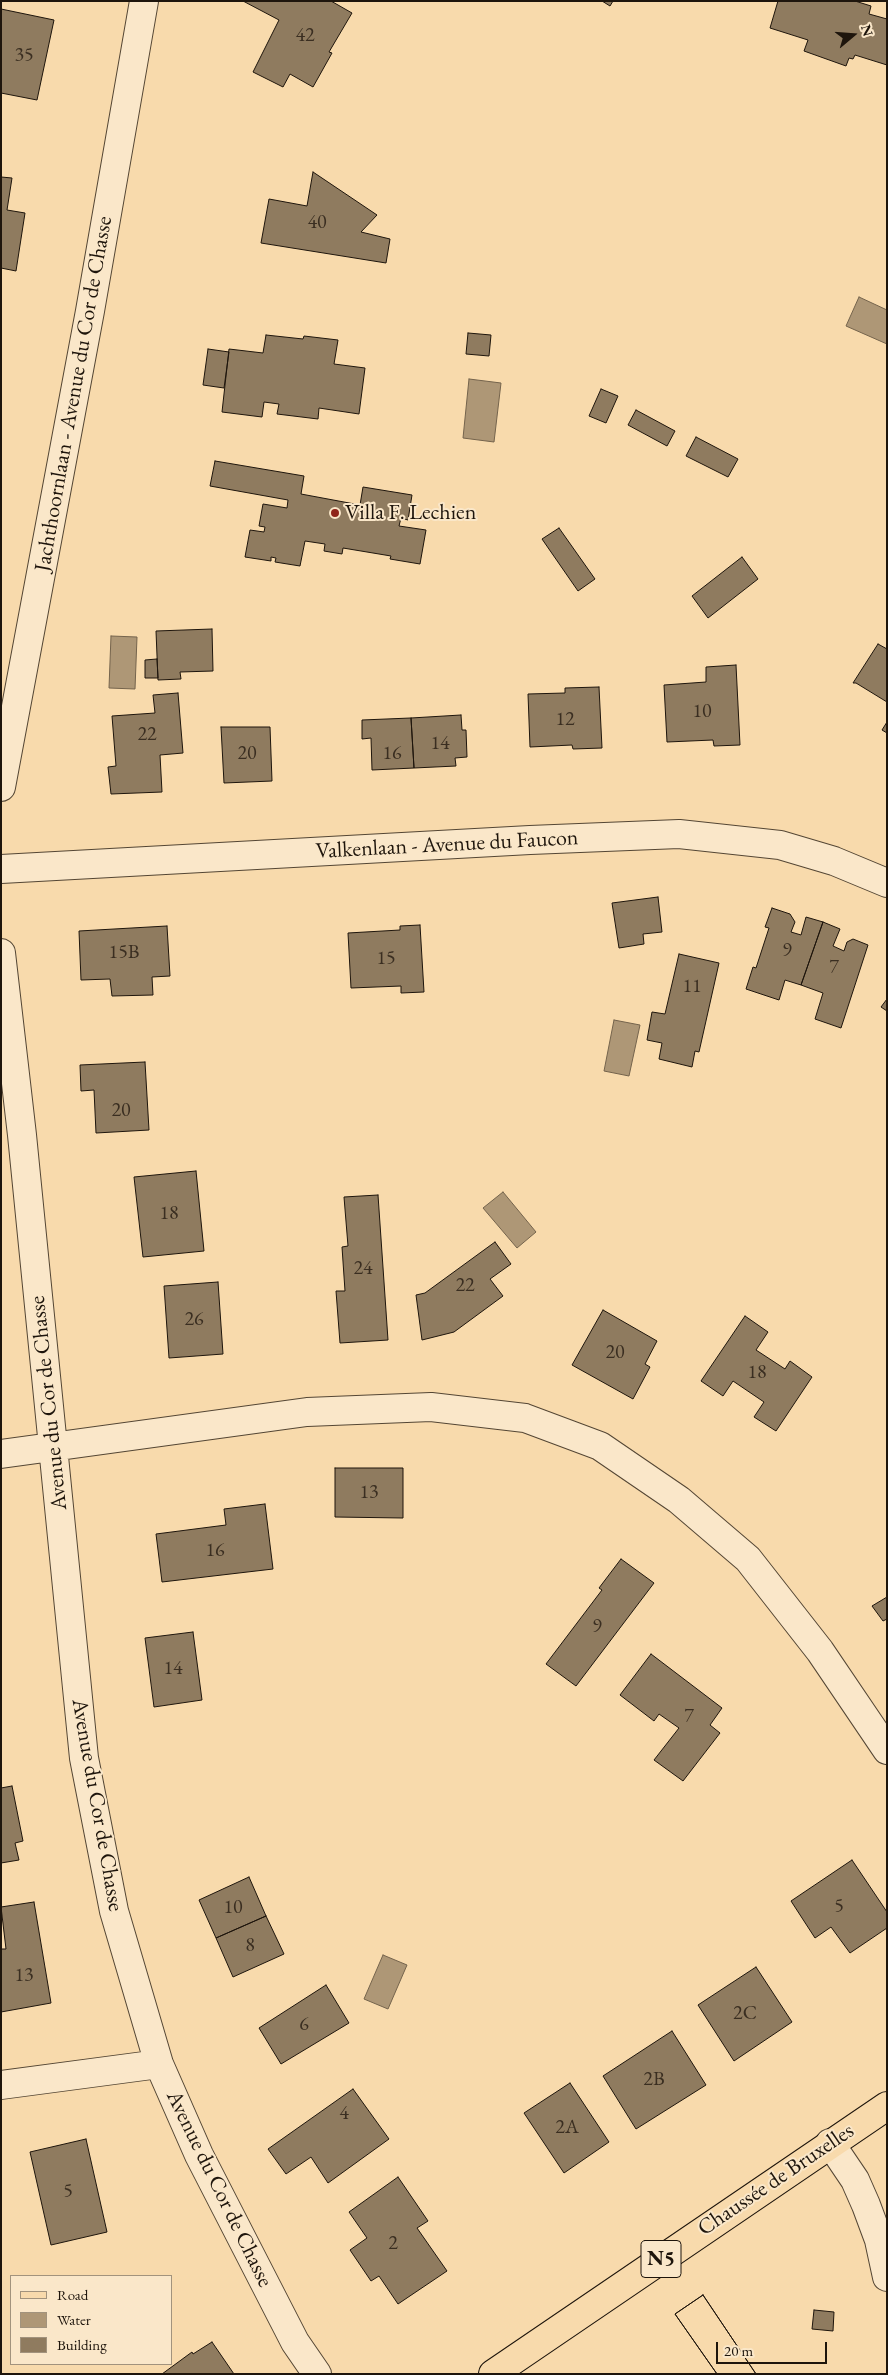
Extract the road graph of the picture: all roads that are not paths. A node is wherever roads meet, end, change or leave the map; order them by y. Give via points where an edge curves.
1 (144, 1) edge
2 (1, 787) edge
3 (1, 868) edge
4 (887, 883) edge
5 (1, 953) edge
6 (53, 1447) junction
7 (1, 1454) edge
8 (887, 1750) edge
9 (159, 2064) junction
10 (1, 2085) edge
11 (887, 2106) edge
12 (830, 2143) junction
13 (887, 2277) edge
14 (316, 2374) edge
15 (493, 2374) edge

1 - 2 street, Jachthoornlaan - Avenue du Cor de Chasse
3 - 4 street, Valkenlaan - Avenue du Faucon via 679,834 780,845 834,861
5 - 6 street, Avenue du Cor de Chasse
6 - 7 street
6 - 8 street via 307,1412 431,1407 525,1418 600,1446 679,1500 748,1559 820,1651
6 - 9 street, Avenue du Cor de Chasse via 84,1758 114,1911
9 - 10 street
9 - 14 street, Avenue du Cor de Chasse via 199,2155 295,2342
11 - 12 main road, Chaussée de Bruxelles / N5
12 - 13 street via 855,2180 866,2205 879,2240
12 - 15 main road, Chaussée de Bruxelles / N5

